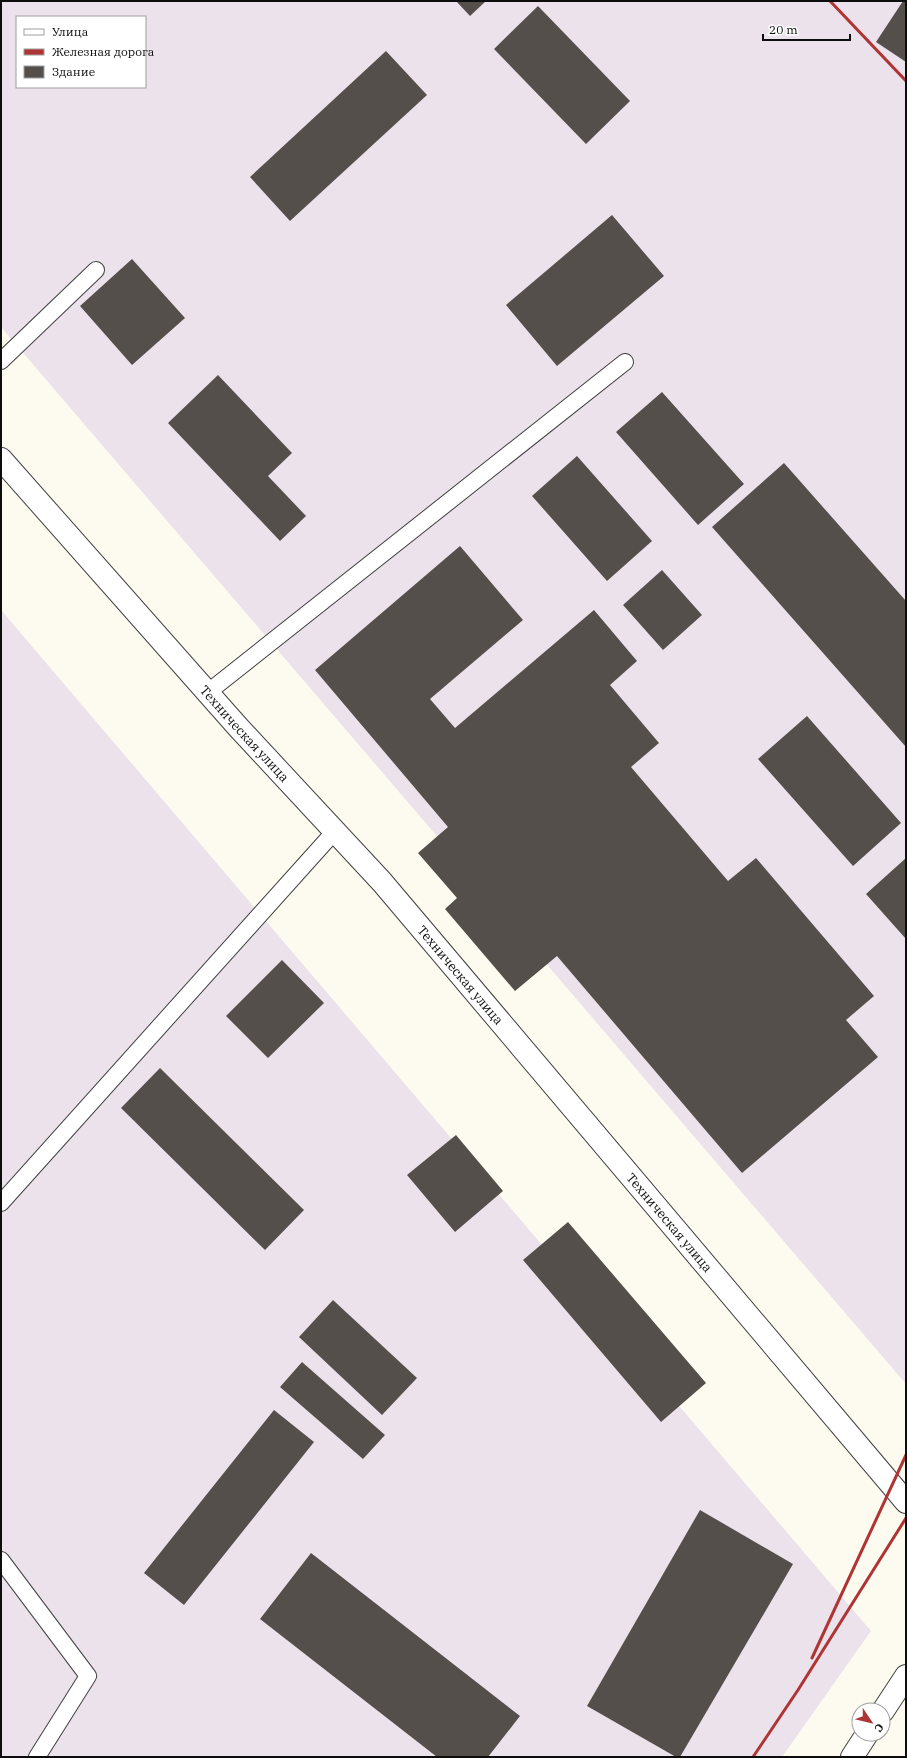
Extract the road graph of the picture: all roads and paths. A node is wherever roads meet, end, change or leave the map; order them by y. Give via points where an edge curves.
1 (96, 270) dead end
2 (1, 361) edge
3 (624, 362) dead end
4 (1, 459) edge
5 (207, 693) junction
6 (335, 831) junction
7 (1, 1203) edge
8 (906, 1502) edge
9 (1, 1560) edge
10 (906, 1676) edge
11 (889, 1702) edge
12 (862, 1742) edge
13 (37, 1757) edge
14 (852, 1757) edge

1 - 2 lane
3 - 5 lane
4 - 5 street, Техническая улица
5 - 6 street, Техническая улица
6 - 7 lane
6 - 8 street, Техническая улица via 382,882
9 - 13 lane via 88,1676
10 - 11 street
12 - 14 street

